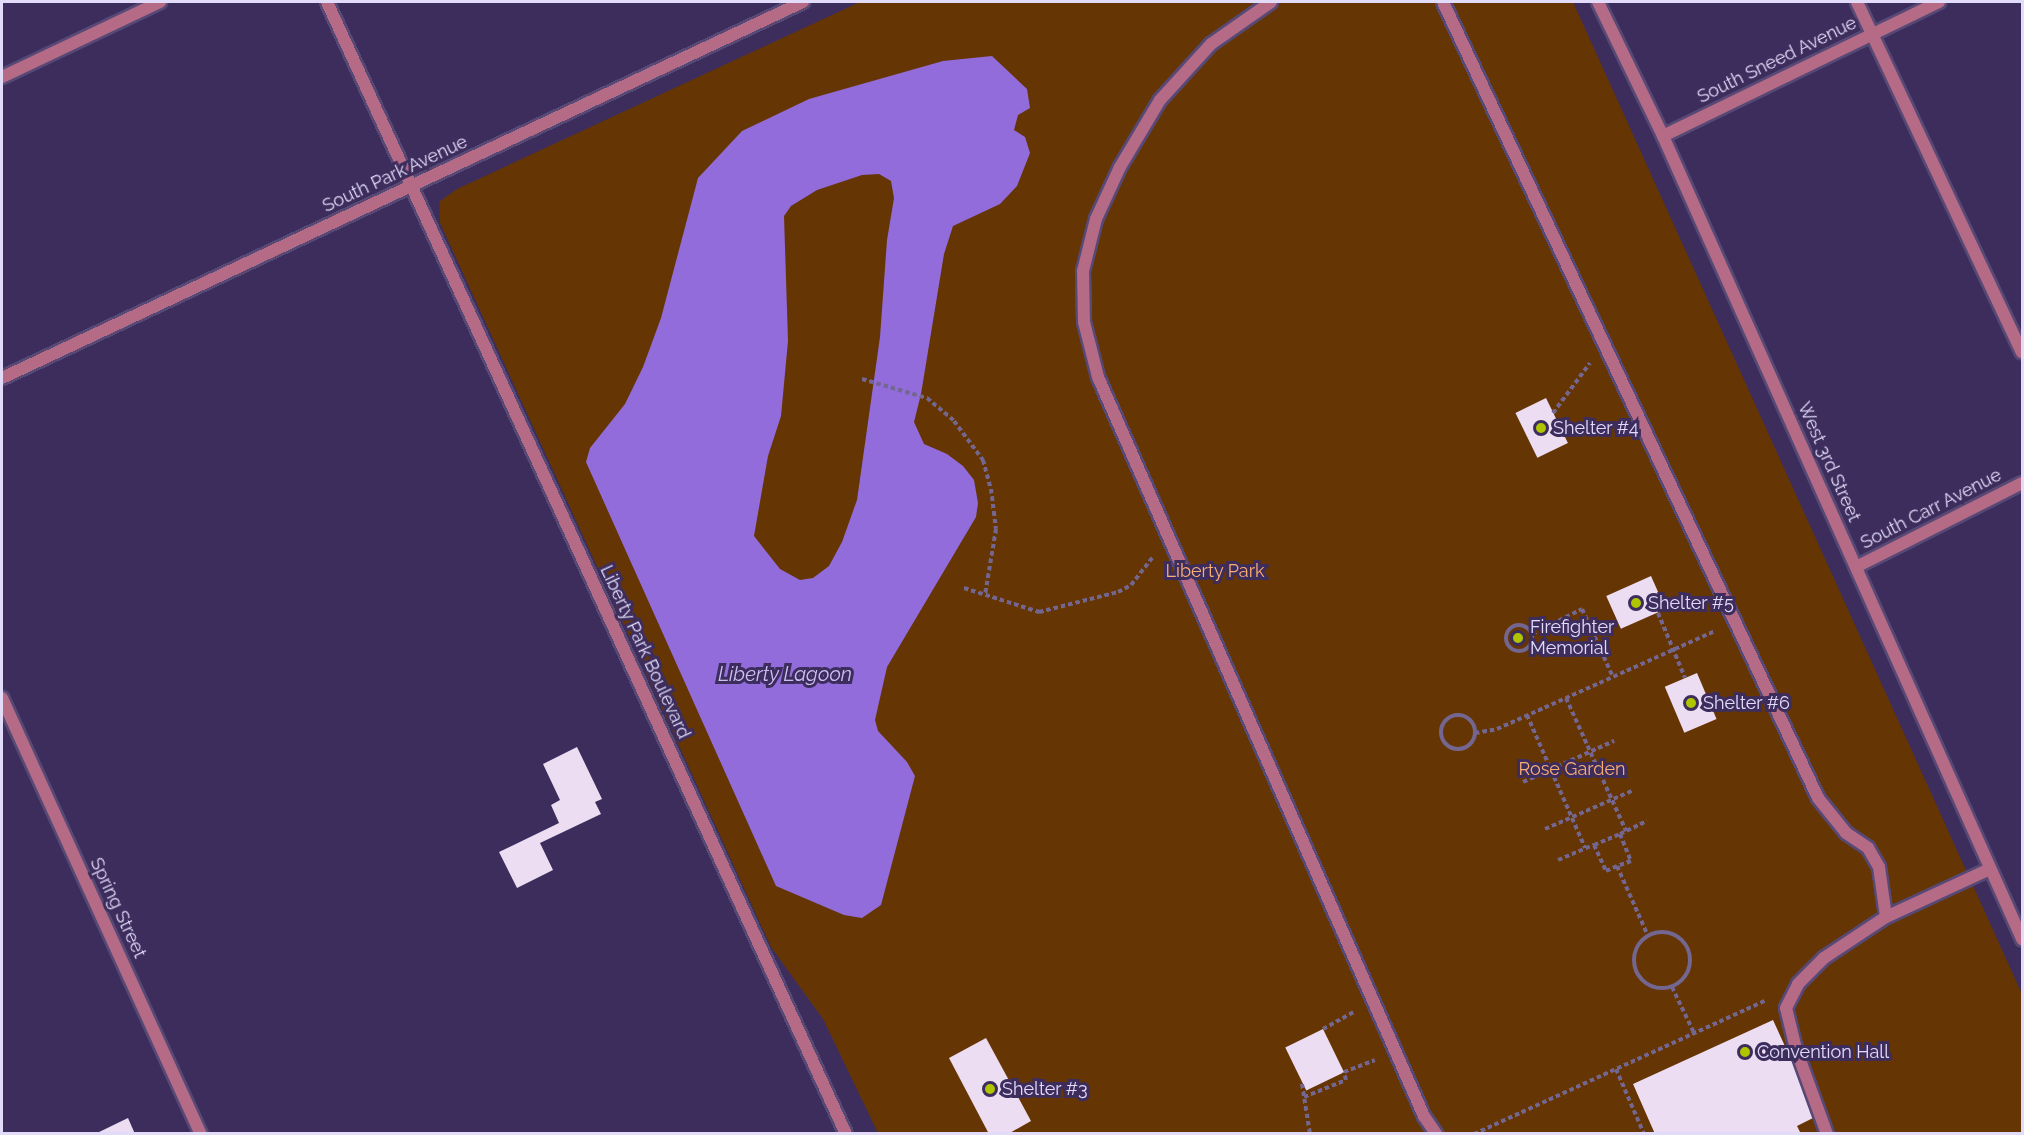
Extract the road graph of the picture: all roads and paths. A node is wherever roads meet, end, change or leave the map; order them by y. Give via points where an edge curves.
1 (160, 2) edge
2 (327, 2) edge
3 (803, 2) edge
4 (1271, 2) edge
5 (1443, 2) edge
6 (1598, 2) edge
7 (1857, 2) edge
8 (1938, 2) edge
9 (1872, 33) junction
10 (2, 77) edge
11 (1663, 136) junction
12 (413, 186) junction
13 (1605, 343) junction
14 (2022, 352) edge
15 (2, 378) edge
16 (862, 379) dead end
17 (1553, 413) dead end
18 (2022, 483) edge
19 (1168, 537) junction
20 (1856, 567) junction
21 (964, 588) dead end
22 (985, 595) junction
23 (1658, 613) dead end
24 (1735, 622) junction
25 (1532, 634) junction
26 (1673, 650) junction
27 (1613, 677) junction
28 (1685, 678) dead end
29 (2, 698) edge
30 (1566, 698) junction
31 (1527, 716) junction
32 (1475, 733) junction
33 (1614, 741) dead end
34 (1590, 751) junction
35 (1551, 769) junction
36 (1523, 782) dead end
37 (1634, 790) dead end
38 (1612, 800) junction
39 (1572, 817) junction
40 (1647, 821) dead end
41 (1545, 829) dead end
42 (1626, 831) junction
43 (1620, 834) junction
44 (1594, 844) junction
45 (1586, 848) junction
46 (1558, 860) dead end
47 (1617, 866) junction
48 (1990, 869) junction
49 (1886, 917) junction
50 (1648, 936) junction
51 (2022, 939) edge
52 (1672, 987) junction
53 (1764, 1001) dead end
54 (1374, 1002) junction
55 (1323, 1029) dead end
56 (1694, 1033) junction
57 (1396, 1052) junction
58 (1616, 1069) junction
59 (1302, 1084) dead end
60 (1304, 1097) junction
61 (201, 1134) edge
62 (846, 1134) edge
63 (1310, 1134) edge
64 (1436, 1134) edge
65 (1474, 1134) edge
66 (1644, 1134) edge
67 (1827, 1134) edge

1 - 10 street
2 - 12 street, Liberty Park Boulevard
3 - 12 street, South Park Avenue
4 - 19 street via 1211,44 1160,100 1101,208 1083,271 1084,322 1098,377
5 - 13 street
6 - 11 street, West 3rd Street
7 - 9 street
8 - 9 street, South Sneed Avenue
9 - 11 street, South Sneed Avenue
9 - 14 street
11 - 20 street, West 3rd Street
12 - 15 street, South Park Avenue
12 - 62 street, Liberty Park Boulevard
13 - 17 path
13 - 24 street
16 - 22 path via 927,398 954,421 983,460 992,489 996,529
18 - 20 street, South Carr Avenue
19 - 22 path via 1131,585 1118,592 1039,612
19 - 54 street
20 - 48 street, West 3rd Street
21 - 22 path
23 - 26 path
24 - 26 path
24 - 49 street via 1818,798 1846,833 1868,848 1879,867
25 - 25 path via 1523,626 1515,626 1507,635 1507,644 1522,651 1532,643
25 - 27 path via 1582,609
26 - 27 path
26 - 28 path
27 - 30 path
29 - 61 street, Spring Street
30 - 31 path
30 - 34 path
31 - 32 path via 1497,729
31 - 35 path
32 - 32 path via 1471,722 1462,716 1446,720 1441,730 1443,740 1456,749 1467,746
33 - 34 path
34 - 35 path
34 - 38 path
35 - 36 path
35 - 39 path
37 - 38 path
38 - 39 path
38 - 42 path
39 - 41 path
39 - 45 path
40 - 42 path
42 - 43 path
43 - 44 path
43 - 47 path via 1631,861
44 - 45 path
44 - 47 path via 1606,871
45 - 46 path
47 - 50 path
48 - 49 street
48 - 51 street, West 3rd Street
49 - 67 street via 1824,958 1798,984 1786,1008 1796,1049
50 - 52 path via 1641,941 1634,958 1639,976 1654,987
50 - 52 path via 1675,936 1687,949 1689,967
52 - 56 path
53 - 56 path
54 - 55 path
54 - 57 street
56 - 58 path
57 - 60 path via 1344,1072 1346,1080
57 - 64 street
58 - 65 path
58 - 66 path
59 - 60 path
60 - 63 path

